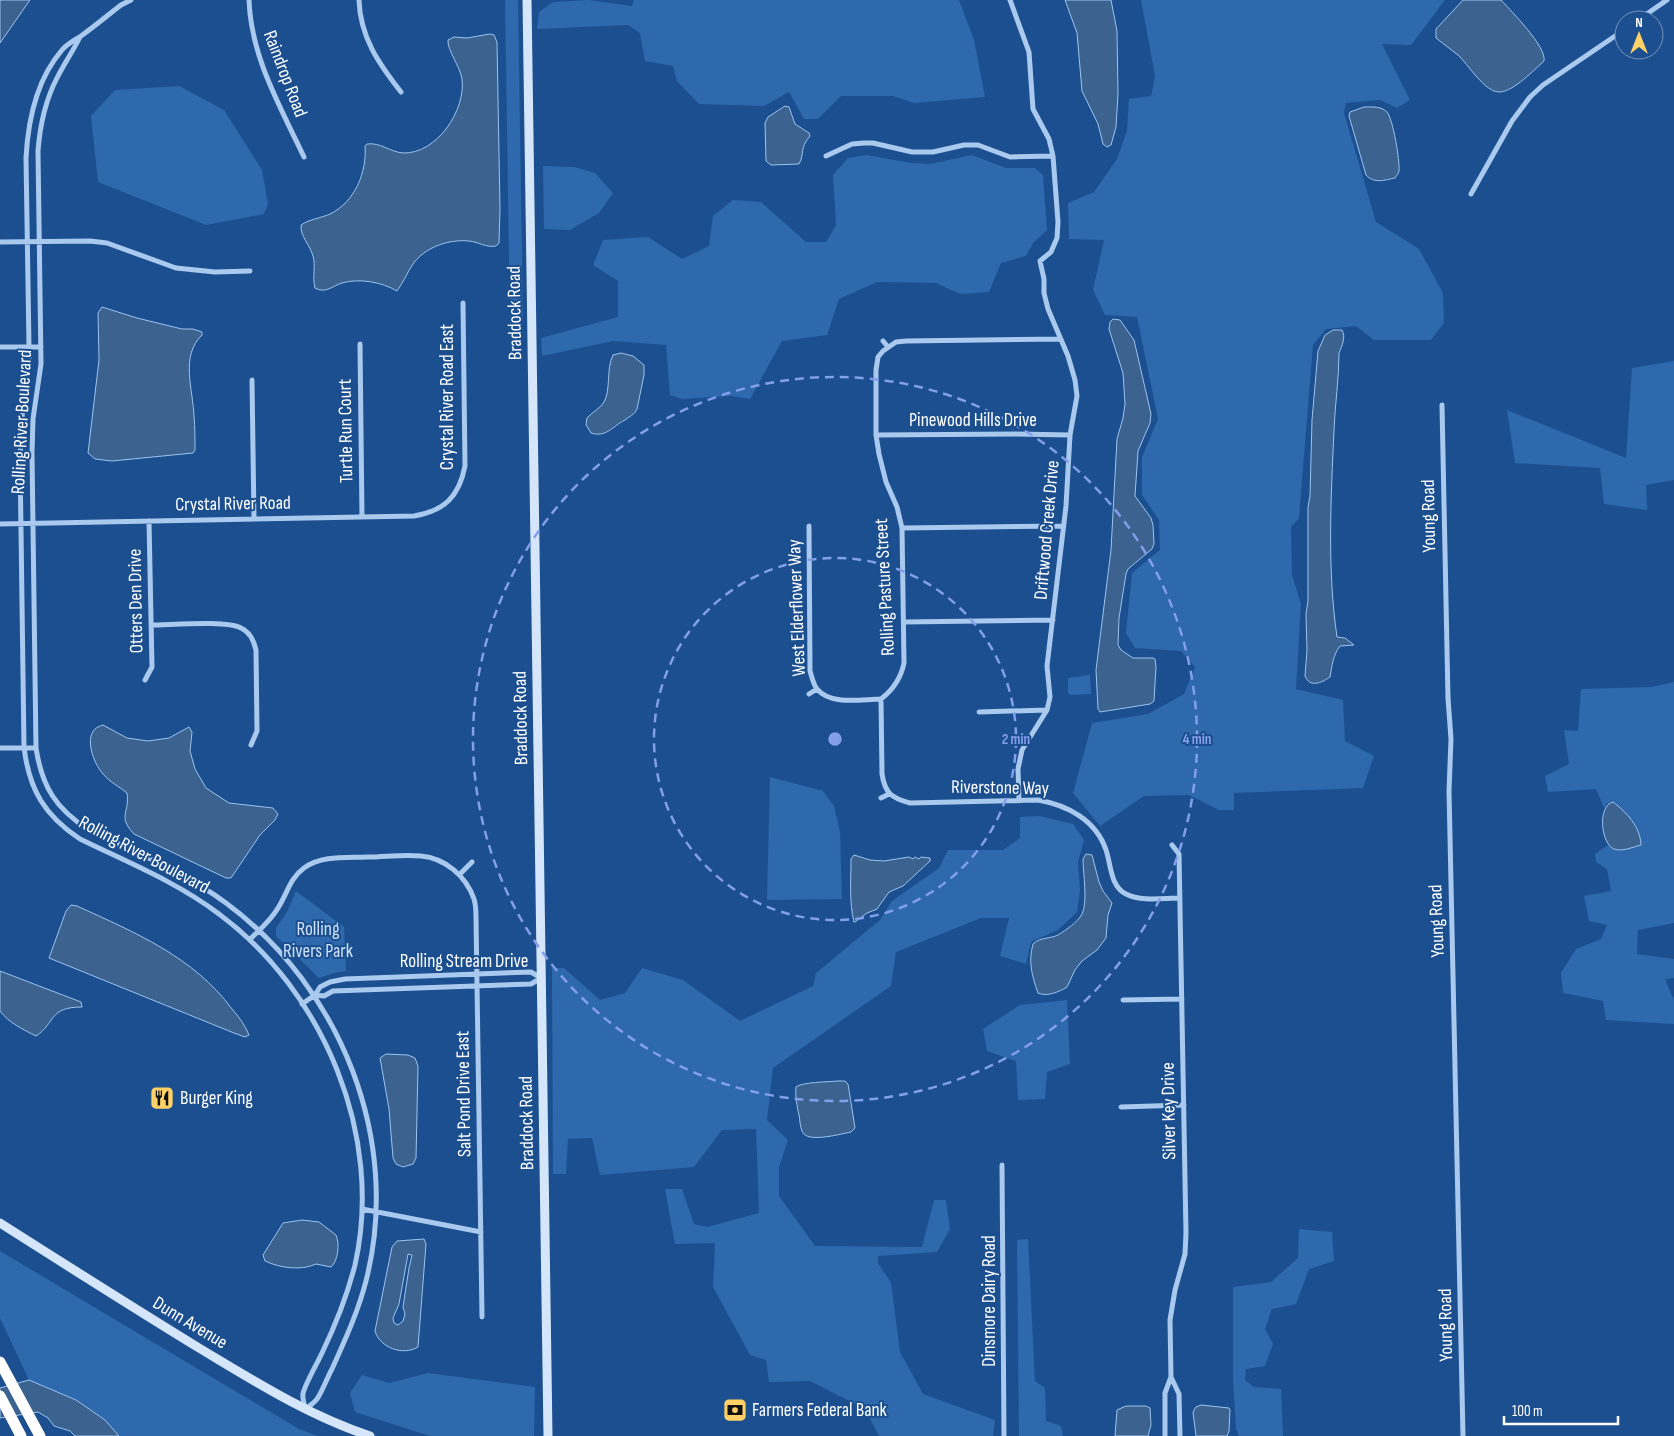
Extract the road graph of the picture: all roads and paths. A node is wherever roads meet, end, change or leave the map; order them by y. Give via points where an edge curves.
1 (131, 0) edge
2 (249, 0) edge
3 (359, 0) edge
4 (527, 0) edge
5 (1010, 0) edge
6 (1667, 0) edge
7 (1652, 10) edge
8 (80, 36) junction
9 (1614, 37) edge
10 (401, 92) dead end
11 (826, 156) dead end
12 (1053, 156) junction
13 (304, 157) dead end
14 (1471, 194) dead end
15 (0, 242) edge
16 (27, 242) junction
17 (39, 242) junction
18 (250, 271) dead end
19 (463, 303) dead end
20 (1060, 339) junction
21 (883, 341) dead end
22 (360, 344) dead end
23 (0, 346) edge
24 (29, 346) junction
25 (41, 346) junction
26 (888, 347) junction
27 (252, 380) dead end
28 (1442, 404) dead end
29 (876, 435) junction
30 (1070, 435) junction
31 (458, 489) joint
32 (362, 517) junction
33 (254, 519) junction
34 (149, 520) junction
35 (33, 523) junction
36 (0, 524) edge
37 (21, 524) junction
38 (809, 526) dead end
39 (1064, 526) junction
40 (902, 528) junction
41 (1053, 620) junction
42 (904, 622) junction
43 (151, 625) junction
44 (145, 680) dead end
45 (817, 689) junction
46 (809, 694) dead end
47 (882, 699) junction
48 (1047, 710) junction
49 (979, 712) dead end
50 (251, 745) dead end
51 (0, 748) edge
52 (24, 748) junction
53 (36, 748) junction
54 (889, 794) junction
55 (881, 798) dead end
56 (1019, 801) junction
57 (1172, 845) dead end
58 (472, 862) dead end
59 (460, 874) junction
60 (1180, 898) junction
61 (260, 931) junction
62 (250, 939) junction
63 (477, 974) junction
64 (541, 978) junction
65 (477, 986) junction
66 (315, 995) junction
67 (1182, 999) junction
68 (1123, 1000) dead end
69 (302, 1004) junction
70 (1184, 1105) junction
71 (1120, 1107) dead end
72 (1002, 1165) dead end
73 (362, 1209) junction
74 (376, 1212) junction
75 (0, 1223) edge
76 (481, 1232) junction
77 (482, 1317) dead end
78 (0, 1362) edge
79 (1171, 1377) junction
80 (0, 1396) edge
81 (305, 1410) junction
82 (21, 1436) edge
83 (40, 1436) edge
84 (370, 1436) edge
85 (548, 1436) edge
86 (1004, 1436) edge
87 (1165, 1436) edge
88 (1180, 1436) edge
89 (1463, 1436) edge

1 - 8 street, Rolling River Boulevard
2 - 13 street, Raindrop Road via 257,52
3 - 10 street via 362,24 372,52
4 - 64 street, Braddock Road
5 - 12 street via 1028,52 1033,109 1049,139
6 - 7 street
8 - 16 street, Rolling River Boulevard via 63,48 50,66 34,102 27,137
8 - 17 street, Rolling River Boulevard via 48,97 41,126 38,151
9 - 14 street via 1530,97 1512,121
11 - 12 street via 852,144 873,143 912,152 933,152 964,145 978,146 1010,157
12 - 20 street, Driftwood Creek Drive via 1057,238 1051,252 1040,261 1048,309
15 - 16 street
16 - 17 street
16 - 24 street, Rolling River Boulevard
17 - 18 street via 107,243 161,264 195,271
17 - 25 street, Rolling River Boulevard
19 - 31 street, Crystal River Road East via 465,466
20 - 26 street via 906,341
20 - 30 street, Driftwood Creek Drive via 1068,356 1077,396
21 - 26 street
22 - 32 street, Turtle Run Court
23 - 24 street
24 - 25 street
24 - 37 street, Rolling River Boulevard via 20,428
25 - 35 street, Rolling River Boulevard via 33,428
26 - 29 street, Rolling Pasture Street via 878,357 876,370
27 - 33 street
28 - 89 street, Young Road
29 - 30 street, Pinewood Hills Drive
29 - 40 street, Rolling Pasture Street via 886,482
30 - 39 street, Driftwood Creek Drive
31 - 32 street, Crystal River Road via 444,505 428,514
32 - 33 street, Crystal River Road
33 - 34 street, Crystal River Road
34 - 35 street, Crystal River Road
34 - 43 street, Otters Den Drive
35 - 37 street, Crystal River Road
35 - 53 street, Rolling River Boulevard
36 - 37 street, Crystal River Road
37 - 52 street, Rolling River Boulevard
38 - 45 street, West Elderflower Way via 810,671
39 - 40 street
39 - 41 street, Driftwood Creek Drive
40 - 42 street, Rolling Pasture Street
41 - 42 street
41 - 48 street, Driftwood Creek Drive
42 - 47 street, Rolling Pasture Street via 901,676
43 - 44 street, Otters Den Drive via 152,667
43 - 50 street via 227,624 243,628 249,634 256,650 257,731
45 - 46 street
45 - 47 street via 825,696 837,699
47 - 54 street via 882,774
48 - 49 street
48 - 56 street, Driftwood Creek Drive via 1022,750 1018,769
51 - 52 street
52 - 53 street
52 - 62 street, Rolling River Boulevard via 32,787 66,830 175,885 219,913
53 - 61 street, Rolling River Boulevard via 43,779 51,794 76,822 176,872 226,903
54 - 55 street
54 - 56 street, Riverstone Way via 910,803
56 - 60 street, Riverstone Way via 1055,803 1077,813 1094,829 1106,849 1111,872 1124,894 1145,899
57 - 60 street, Silver Key Drive via 1179,854
58 - 59 street
59 - 61 street via 439,861 421,856 324,859 298,873 288,885 278,909
59 - 63 street, Salt Pond Drive East via 474,900
60 - 67 street, Silver Key Drive
61 - 62 street
61 - 66 street, Rolling River Boulevard
62 - 69 street, Rolling River Boulevard via 280,972
63 - 64 street, Rolling Stream Drive via 531,972
63 - 65 street, Salt Pond Drive East
63 - 66 street, Rolling Stream Drive via 344,979 320,987
64 - 65 street, Rolling Stream Drive via 531,984
64 - 85 street, Braddock Road
65 - 66 street, Rolling Stream Drive via 333,991 324,996
65 - 76 street, Salt Pond Drive East
66 - 69 street, Rolling Stream Drive
66 - 74 street, Rolling River Boulevard via 348,1058 360,1092 373,1148
67 - 68 street
67 - 70 street, Silver Key Drive
69 - 73 street, Rolling River Boulevard via 321,1035 345,1090 358,1147
70 - 71 street
70 - 79 street, Silver Key Drive via 1186,1247 1170,1320
72 - 86 street, Dinsmore Dairy Road
73 - 74 street
73 - 81 street, Rolling River Boulevard via 358,1251 349,1290 303,1394
74 - 76 street
74 - 81 street, Rolling River Boulevard via 370,1265 351,1328 317,1400
75 - 81 street, Dunn Avenue
76 - 77 street, Salt Pond Drive East
78 - 83 highway
79 - 87 street, Silver Key Drive via 1165,1394
79 - 88 street, Silver Key Drive via 1179,1394
80 - 82 highway
81 - 84 street, Dunn Avenue

